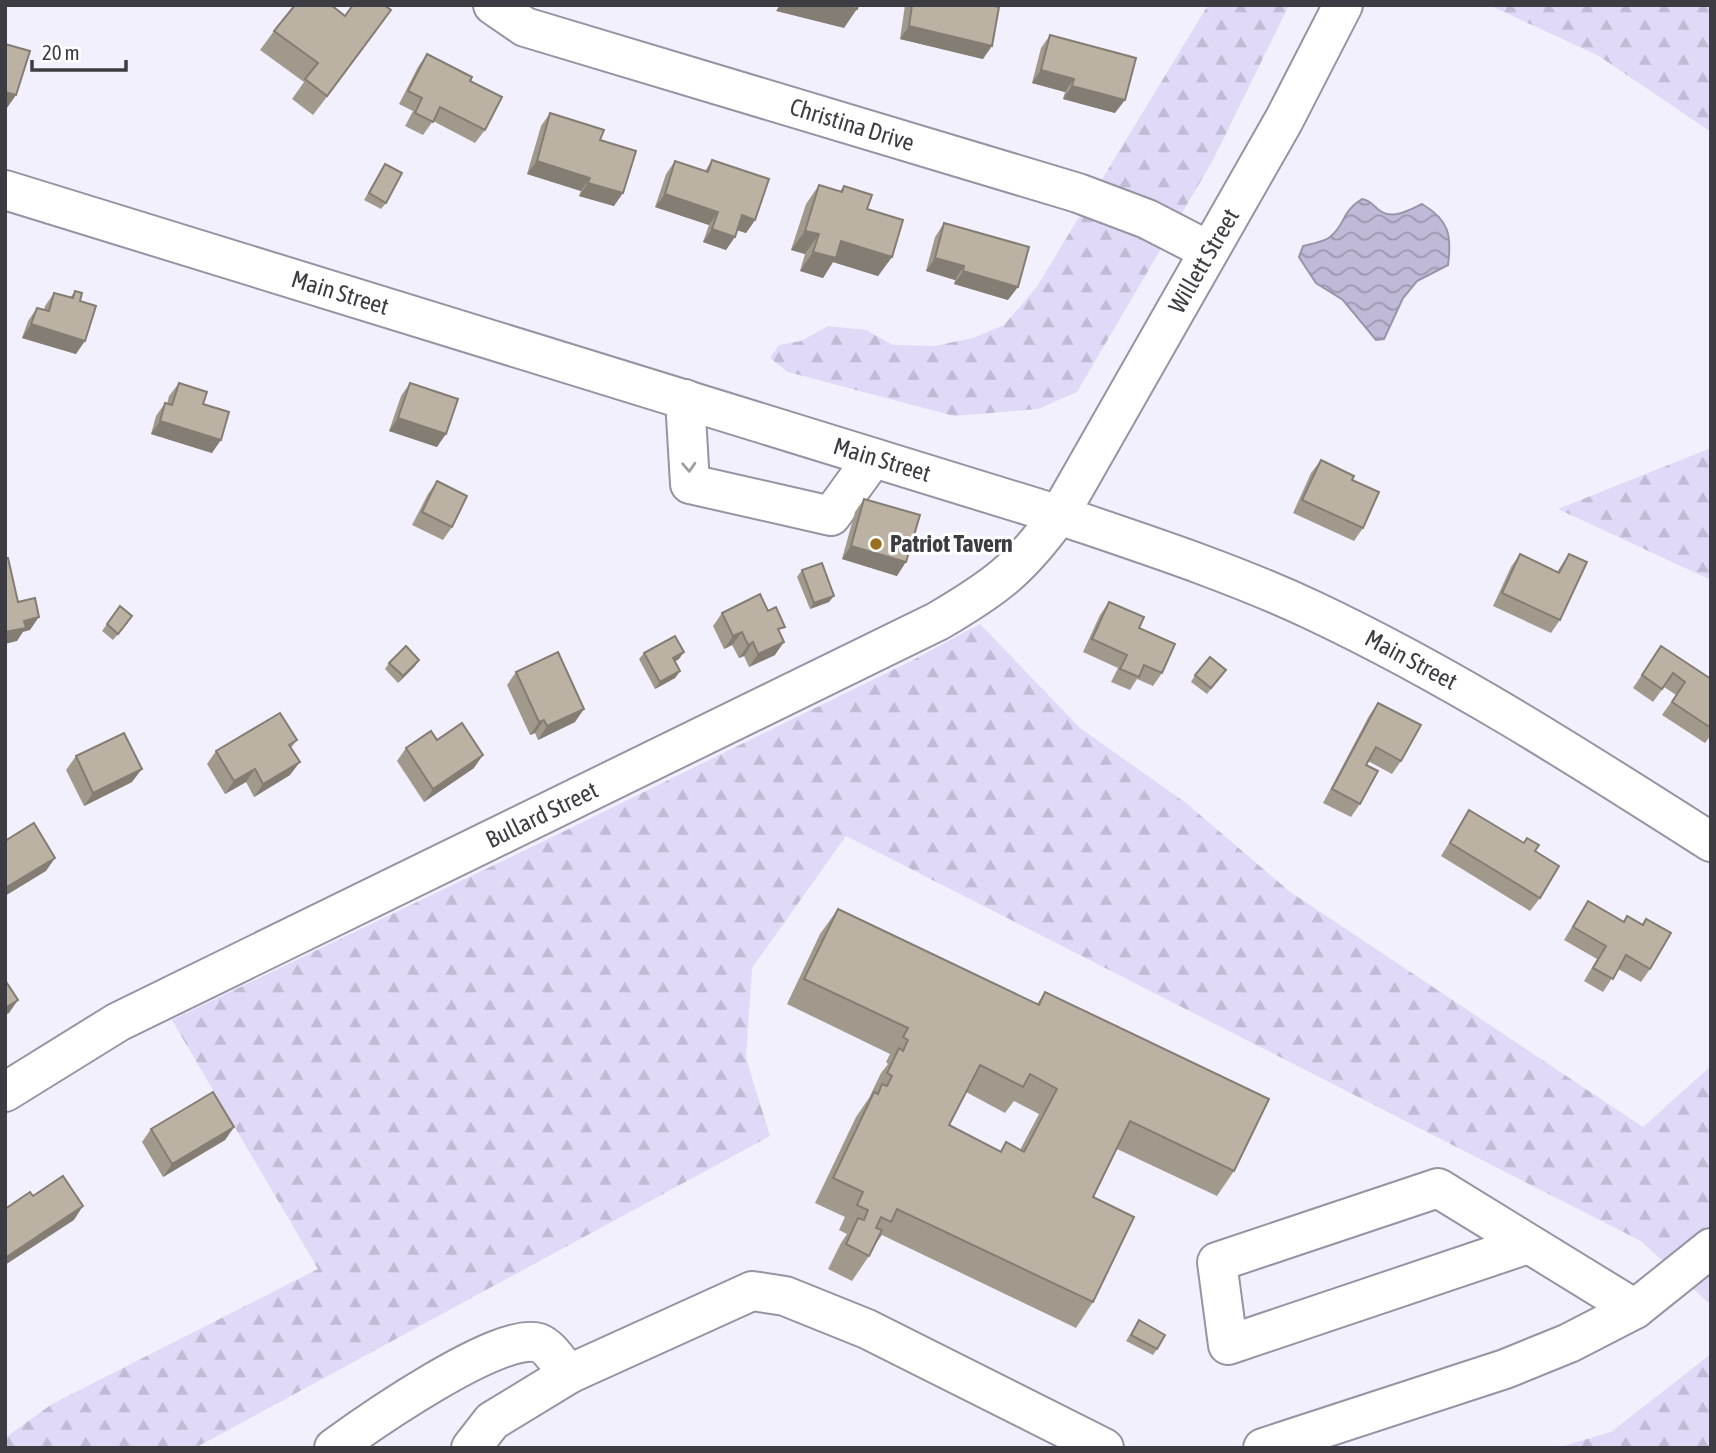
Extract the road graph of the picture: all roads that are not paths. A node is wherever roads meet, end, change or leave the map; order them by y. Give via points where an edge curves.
1 (493, 5) edge
2 (1343, 5) edge
3 (5, 190) edge
4 (1209, 251) junction
5 (685, 399) junction
6 (873, 458) junction
7 (1059, 515) junction
8 (1711, 842) edge
9 (5, 1092) edge
10 (1528, 1244) junction
11 (1711, 1248) edge
12 (1635, 1309) junction
13 (569, 1374) junction
14 (1329, 1438) edge
15 (334, 1448) edge
16 (471, 1448) edge
17 (1104, 1448) edge
18 (1263, 1448) edge

1 - 4 main road, Christina Drive via 524,27 1078,193 1147,219
2 - 4 main road, Willett Street
3 - 5 main road, Main Street
4 - 7 main road, Willett Street
5 - 6 main road, Main Street
5 -> 6 main road via 690,484 831,516
6 - 7 main road, Main Street
7 - 8 main road, Main Street via 1232,576 1369,638 1514,716
7 - 9 main road, Bullard Street via 1014,571 938,621 118,1022
10 - 10 main road via 1438,1188 1217,1262 1228,1345
10 - 12 main road
11 - 12 main road
12 - 14 main road via 1569,1343
13 - 15 main road via 541,1344 504,1347 401,1399
13 - 16 main road via 492,1422
13 - 17 main road via 752,1291 785,1296 867,1329
14 - 18 main road

